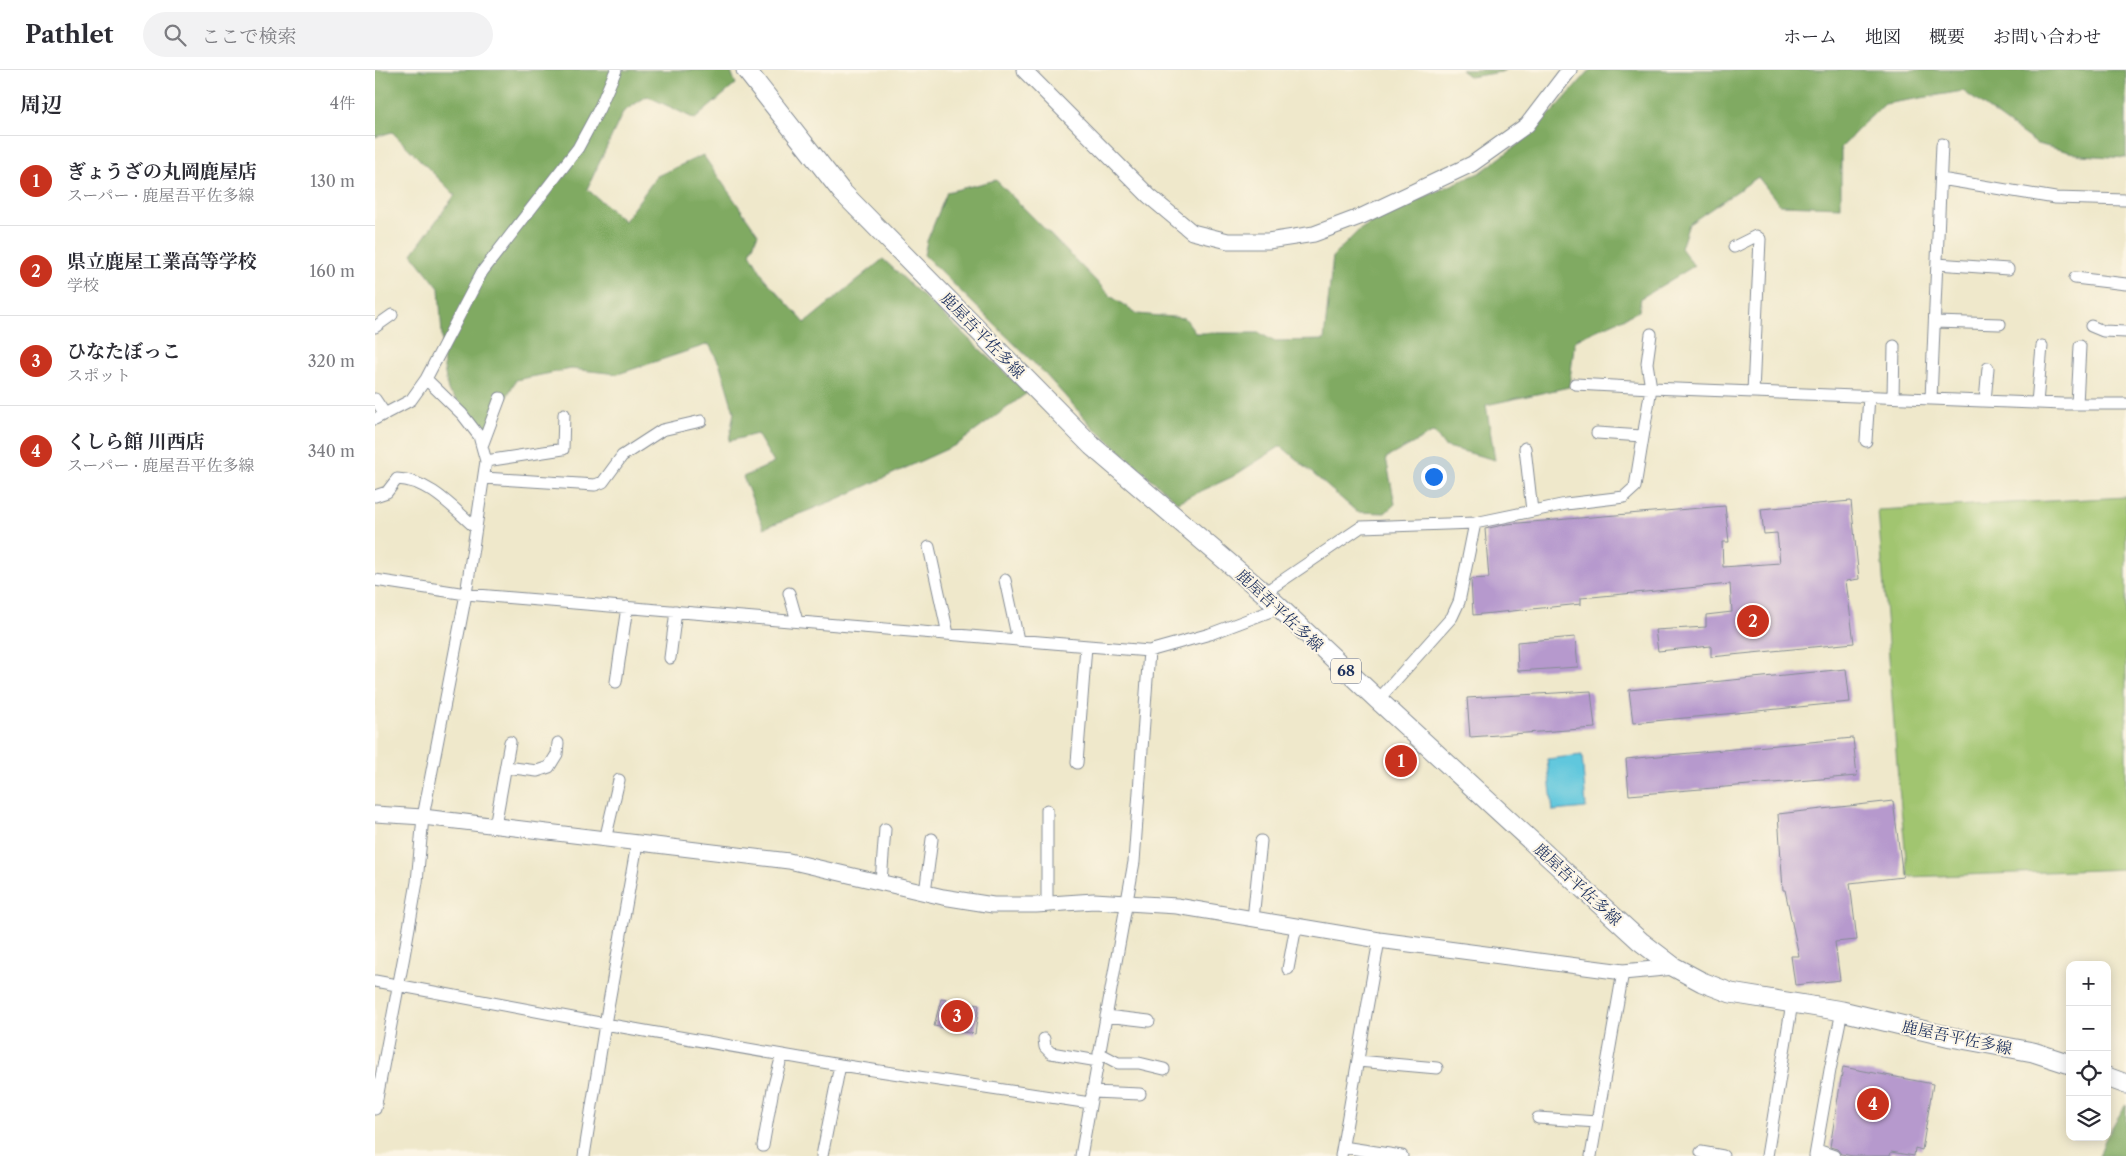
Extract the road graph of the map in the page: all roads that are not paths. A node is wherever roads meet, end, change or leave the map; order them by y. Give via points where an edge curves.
1 (616, 70) edge
2 (746, 70) edge
3 (1025, 70) edge
4 (1569, 70) edge
5 (1942, 144) dead end
6 (1941, 179) junction
7 (2126, 200) edge
8 (1734, 247) dead end
9 (1937, 264) junction
10 (2008, 269) dead end
11 (2075, 278) dead end
12 (2126, 284) edge
13 (391, 315) dead end
14 (1935, 322) junction
15 (2000, 324) dead end
16 (2091, 326) dead end
17 (375, 327) edge
18 (2126, 332) edge
19 (1651, 334) dead end
20 (1894, 346) dead end
21 (2041, 346) dead end
22 (2080, 346) dead end
23 (1988, 368) dead end
24 (426, 379) junction
25 (1575, 384) dead end
26 (1651, 388) junction
27 (1753, 392) junction
28 (1869, 396) junction
29 (1893, 397) junction
30 (500, 398) dead end
31 (1931, 399) junction
32 (375, 400) edge
33 (1985, 401) junction
34 (2037, 403) junction
35 (2077, 404) junction
36 (2126, 404) edge
37 (565, 414) dead end
38 (380, 416) edge
39 (701, 420) dead end
40 (1597, 433) dead end
41 (1642, 436) junction
42 (1867, 441) dead end
43 (482, 446) junction
44 (1525, 448) dead end
45 (486, 461) junction
46 (483, 478) junction
47 (375, 496) edge
48 (1533, 511) junction
49 (1475, 523) junction
50 (476, 528) junction
51 (929, 546) dead end
52 (375, 580) edge
53 (1005, 580) dead end
54 (789, 593) dead end
55 (1264, 593) junction
56 (466, 594) junction
57 (627, 607) junction
58 (1279, 608) junction
59 (676, 611) junction
60 (797, 621) junction
61 (948, 634) junction
62 (1018, 640) junction
63 (1087, 646) junction
64 (1149, 651) junction
65 (670, 658) dead end
66 (616, 682) dead end
67 (1378, 700) junction
68 (510, 742) dead end
69 (558, 743) dead end
70 (1077, 763) dead end
71 (506, 767) junction
72 (619, 780) dead end
73 (1047, 810) dead end
74 (375, 814) edge
75 (423, 817) junction
76 (495, 826) junction
77 (885, 829) dead end
78 (932, 839) dead end
79 (605, 840) junction
80 (1261, 841) dead end
81 (637, 844) junction
82 (881, 882) junction
83 (925, 893) junction
84 (1127, 903) junction
85 (1047, 904) junction
86 (1253, 919) junction
87 (1296, 926) junction
88 (1379, 940) junction
89 (1674, 966) junction
90 (1288, 969) dead end
91 (1623, 972) junction
92 (375, 980) edge
93 (398, 984) junction
94 (1792, 1003) junction
95 (1843, 1011) junction
96 (1106, 1016) junction
97 (1149, 1021) dead end
98 (605, 1024) junction
99 (1044, 1039) dead end
100 (782, 1055) junction
101 (1099, 1057) junction
102 (1358, 1061) junction
103 (2066, 1063) edge
104 (840, 1065) junction
105 (1164, 1068) dead end
106 (1437, 1068) dead end
107 (2111, 1078) edge
108 (2126, 1084) edge
109 (1140, 1094) dead end
110 (1091, 1098) junction
111 (375, 1109) edge
112 (1538, 1118) dead end
113 (1597, 1122) junction
114 (763, 1146) dead end
115 (1342, 1151) edge
116 (1701, 1152) dead end
117 (1816, 1153) edge
118 (584, 1156) edge
119 (822, 1156) edge
120 (1081, 1156) edge
121 (1402, 1156) edge
122 (1591, 1156) edge
123 (1723, 1156) edge
124 (1767, 1156) edge
125 (1834, 1156) edge

1 - 24 street via 578,148 483,272
2 - 55 main road, 鹿屋吾平佐多線 / 68 via 842,192 1036,390 1092,446
3 - 4 street via 1156,202 1192,232 1228,241 1314,234 1362,216 1472,164 1527,125
5 - 6 street
6 - 7 street via 2055,198
6 - 9 street
8 - 27 street via 1756,236 1760,239
9 - 10 street
9 - 14 street
11 - 12 street
13 - 17 street
14 - 15 street
14 - 31 street
16 - 18 street via 2103,331
19 - 26 street via 1647,363
20 - 29 street
21 - 34 street
22 - 35 street
23 - 33 street
24 - 38 street via 411,400
24 - 43 street via 462,414 479,436
25 - 26 street
26 - 27 street
26 - 41 street
27 - 28 street
28 - 29 street
28 - 42 street
29 - 31 street
30 - 43 street
31 - 33 street
32 - 38 street
33 - 34 street
34 - 35 street
35 - 36 street
37 - 45 street via 563,449
39 - 46 street via 662,430 623,456 603,482 595,485
40 - 41 street
41 - 48 street via 1635,487 1624,496
43 - 45 street
44 - 48 street
45 - 46 street
46 - 50 street
47 - 50 street via 387,492 397,479 407,479 427,487
48 - 49 street
49 - 55 street via 1361,527
49 - 67 street via 1459,602 1452,617
50 - 56 street
51 - 61 street
52 - 56 street
53 - 62 street
54 - 60 street
55 - 58 main road, 鹿屋吾平佐多線 / 68
56 - 57 street
56 - 75 street
57 - 59 street
57 - 66 street
58 - 64 street via 1210,634
58 - 67 main road, 鹿屋吾平佐多線 / 68
59 - 60 street
59 - 65 street
60 - 61 street
61 - 62 street
62 - 63 street
63 - 64 street
63 - 70 street
64 - 84 street via 1134,862
67 - 89 main road, 鹿屋吾平佐多線 / 68 via 1616,920
68 - 71 street
69 - 71 street via 557,754 549,767 537,771
71 - 76 street
72 - 79 street
73 - 85 street
74 - 75 street
75 - 76 street
75 - 93 street via 417,882
76 - 79 street
77 - 82 street
78 - 83 street
79 - 81 street
80 - 86 street
81 - 82 street via 789,861
81 - 98 street
82 - 83 street
83 - 85 street via 993,905
84 - 85 street
84 - 86 street via 1177,906
84 - 96 street
86 - 87 street
87 - 88 street
87 - 90 street
88 - 91 street
88 - 102 street
89 - 91 street
89 - 94 main road, 鹿屋吾平佐多線 / 68 via 1702,982 1731,992
91 - 113 street
92 - 93 street
93 - 98 street
93 - 111 street
94 - 95 main road, 鹿屋吾平佐多線 / 68
94 - 124 street
95 - 103 main road, 鹿屋吾平佐多線 / 68 via 1951,1037 2033,1052
95 - 117 street via 1829,1070
96 - 97 street
96 - 101 street
98 - 100 street
98 - 118 street
99 - 101 street via 1045,1048 1051,1053
100 - 104 street
100 - 114 street
101 - 105 street via 1118,1063
101 - 110 street
102 - 106 street
102 - 115 street
104 - 110 street
104 - 119 street
107 - 108 main road
109 - 110 street
110 - 120 street
112 - 113 street
113 - 122 street
115 - 121 street
116 - 123 street
117 - 125 street

